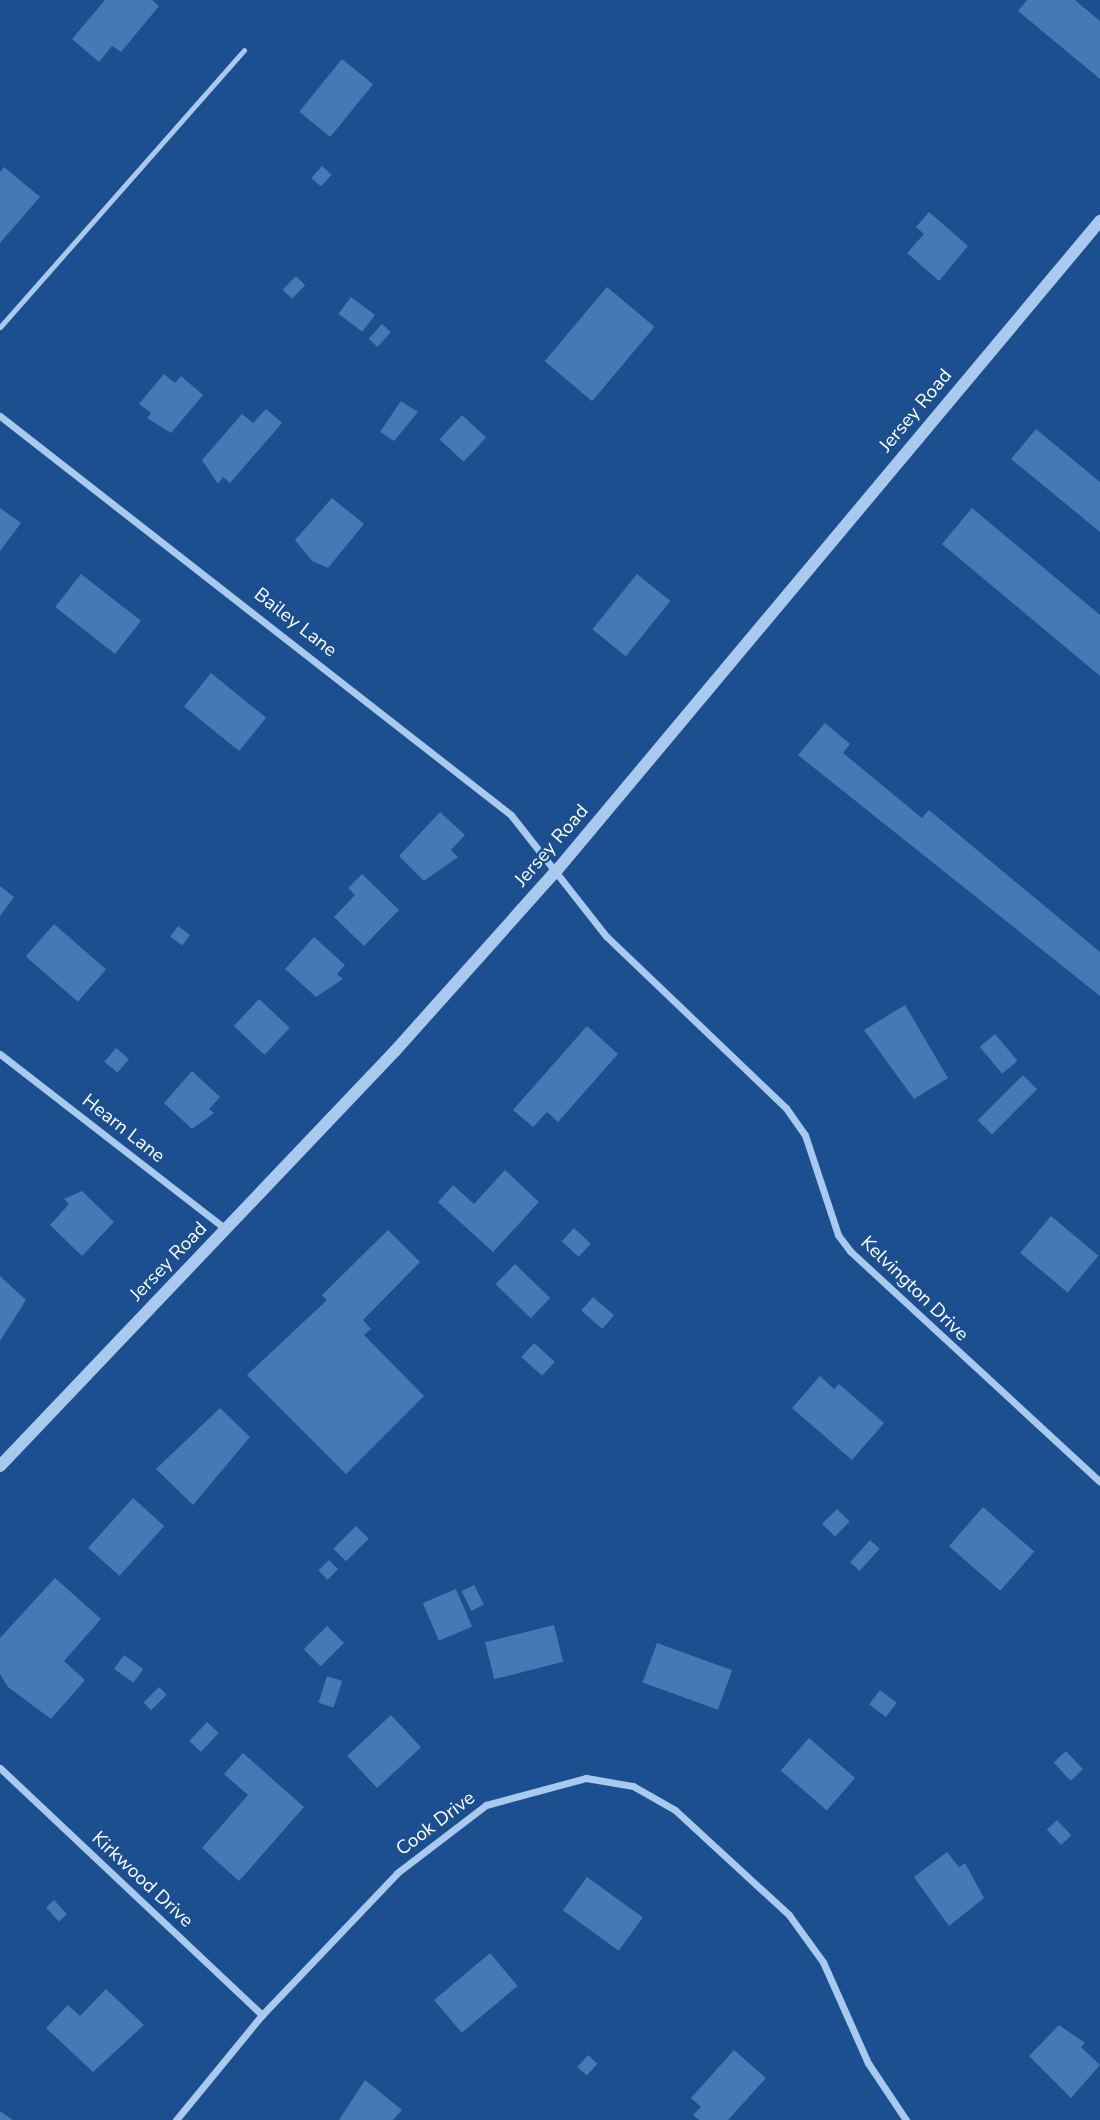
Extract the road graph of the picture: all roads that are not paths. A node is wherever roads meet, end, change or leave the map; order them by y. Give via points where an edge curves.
1 (244, 50) dead end
2 (1100, 221) edge
3 (0, 327) edge
4 (0, 416) edge
5 (558, 869) junction
6 (0, 1054) edge
7 (227, 1230) junction
8 (0, 1465) edge
9 (1100, 1482) edge
10 (0, 1768) edge
11 (262, 2015) junction
12 (176, 2120) edge
13 (906, 2120) edge

1 - 3 lane
2 - 5 street, Jersey Road
4 - 5 street, Bailey Lane via 511,815
5 - 7 street, Jersey Road
5 - 9 street, Kelvington Drive via 606,936 786,1108 805,1135 850,1251
6 - 7 street, Hearn Lane
7 - 8 street, Jersey Road
10 - 11 street, Kirkwood Drive
11 - 12 street, Cook Drive
11 - 13 street, Cook Drive via 397,1874 442,1836 486,1805 586,1778 634,1786 675,1810 789,1915 823,1962 868,2063

